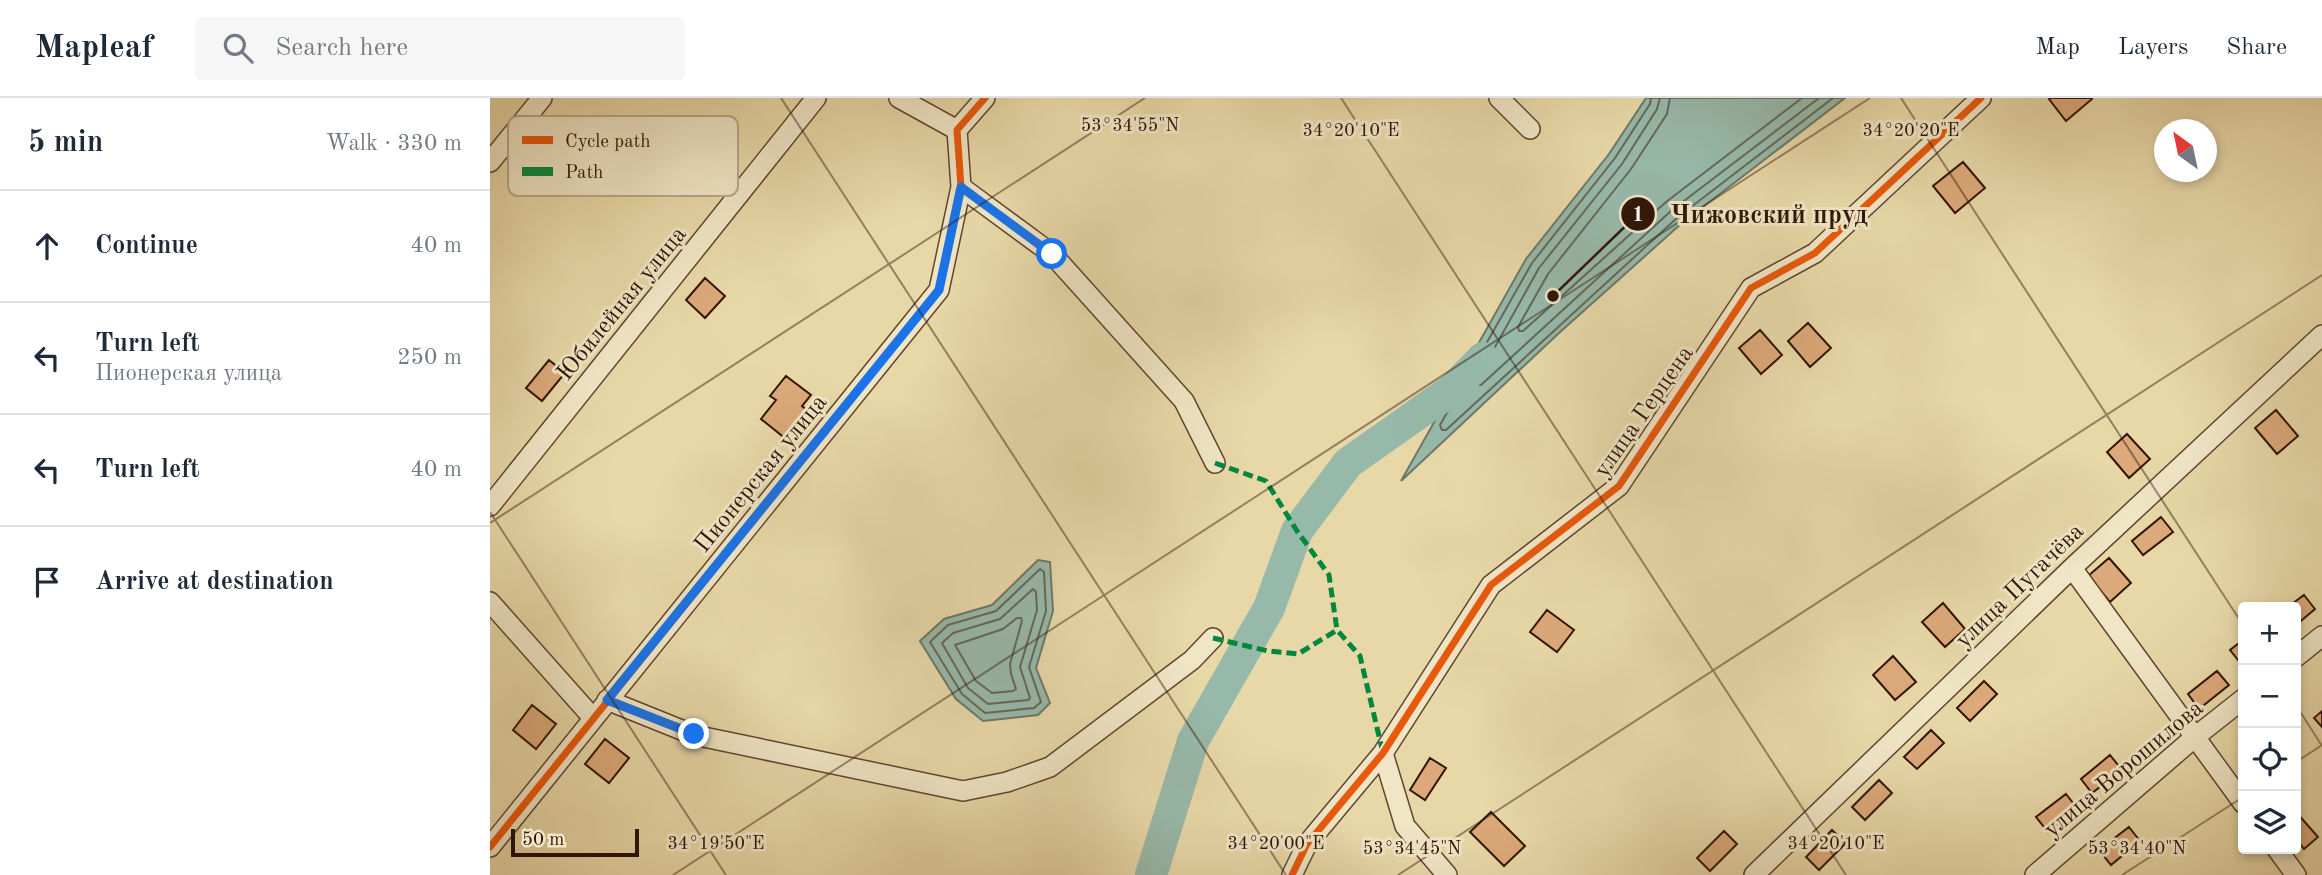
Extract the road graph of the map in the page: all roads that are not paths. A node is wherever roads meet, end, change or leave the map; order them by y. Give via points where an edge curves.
1 (542, 98) edge
2 (816, 98) edge
3 (900, 98) edge
4 (985, 98) edge
5 (1499, 98) edge
6 (1981, 98) edge
7 (527, 116) edge
8 (957, 130) junction
9 (1530, 130) dead end
10 (508, 140) edge
11 (490, 162) edge
12 (961, 187) junction
13 (738, 196) edge
14 (738, 196) edge
15 (2322, 335) edge
16 (1215, 463) dead end
17 (490, 506) edge
18 (2072, 568) junction
19 (490, 602) edge
20 (1213, 638) dead end
21 (2319, 644) edge
22 (2301, 654) edge
23 (607, 700) junction
24 (2238, 703) edge
25 (593, 718) junction
26 (2195, 737) junction
27 (1383, 753) junction
28 (2238, 796) edge
29 (490, 847) edge
30 (2281, 854) edge
31 (1293, 875) edge
32 (1447, 875) edge
33 (1754, 875) edge
34 (2035, 875) edge
35 (2296, 875) edge

1 - 7 street
2 - 14 street, Юбилейная улица
3 - 8 street
4 - 8 street
5 - 9 street
6 - 27 street, улица Герцена via 1815,253 1751,288 1619,486 1490,585
8 - 12 street, Пионерская улица
10 - 11 street
12 - 16 street via 1052,254 1184,401
12 - 23 street, Пионерская улица via 939,290
13 - 17 street, Юбилейная улица
15 - 18 street, улица Пугачёва
18 - 26 street
18 - 33 street, улица Пугачёва
19 - 25 street
20 - 23 street via 1192,660 1051,767 963,791 694,734
21 - 22 street
23 - 25 street, Пионерская улица
24 - 26 street, улица Ворошилова
25 - 29 street, Пионерская улица
26 - 28 street
26 - 34 street, улица Ворошилова
27 - 31 street, улица Герцена via 1307,844
27 - 32 street via 1405,826
30 - 35 street

